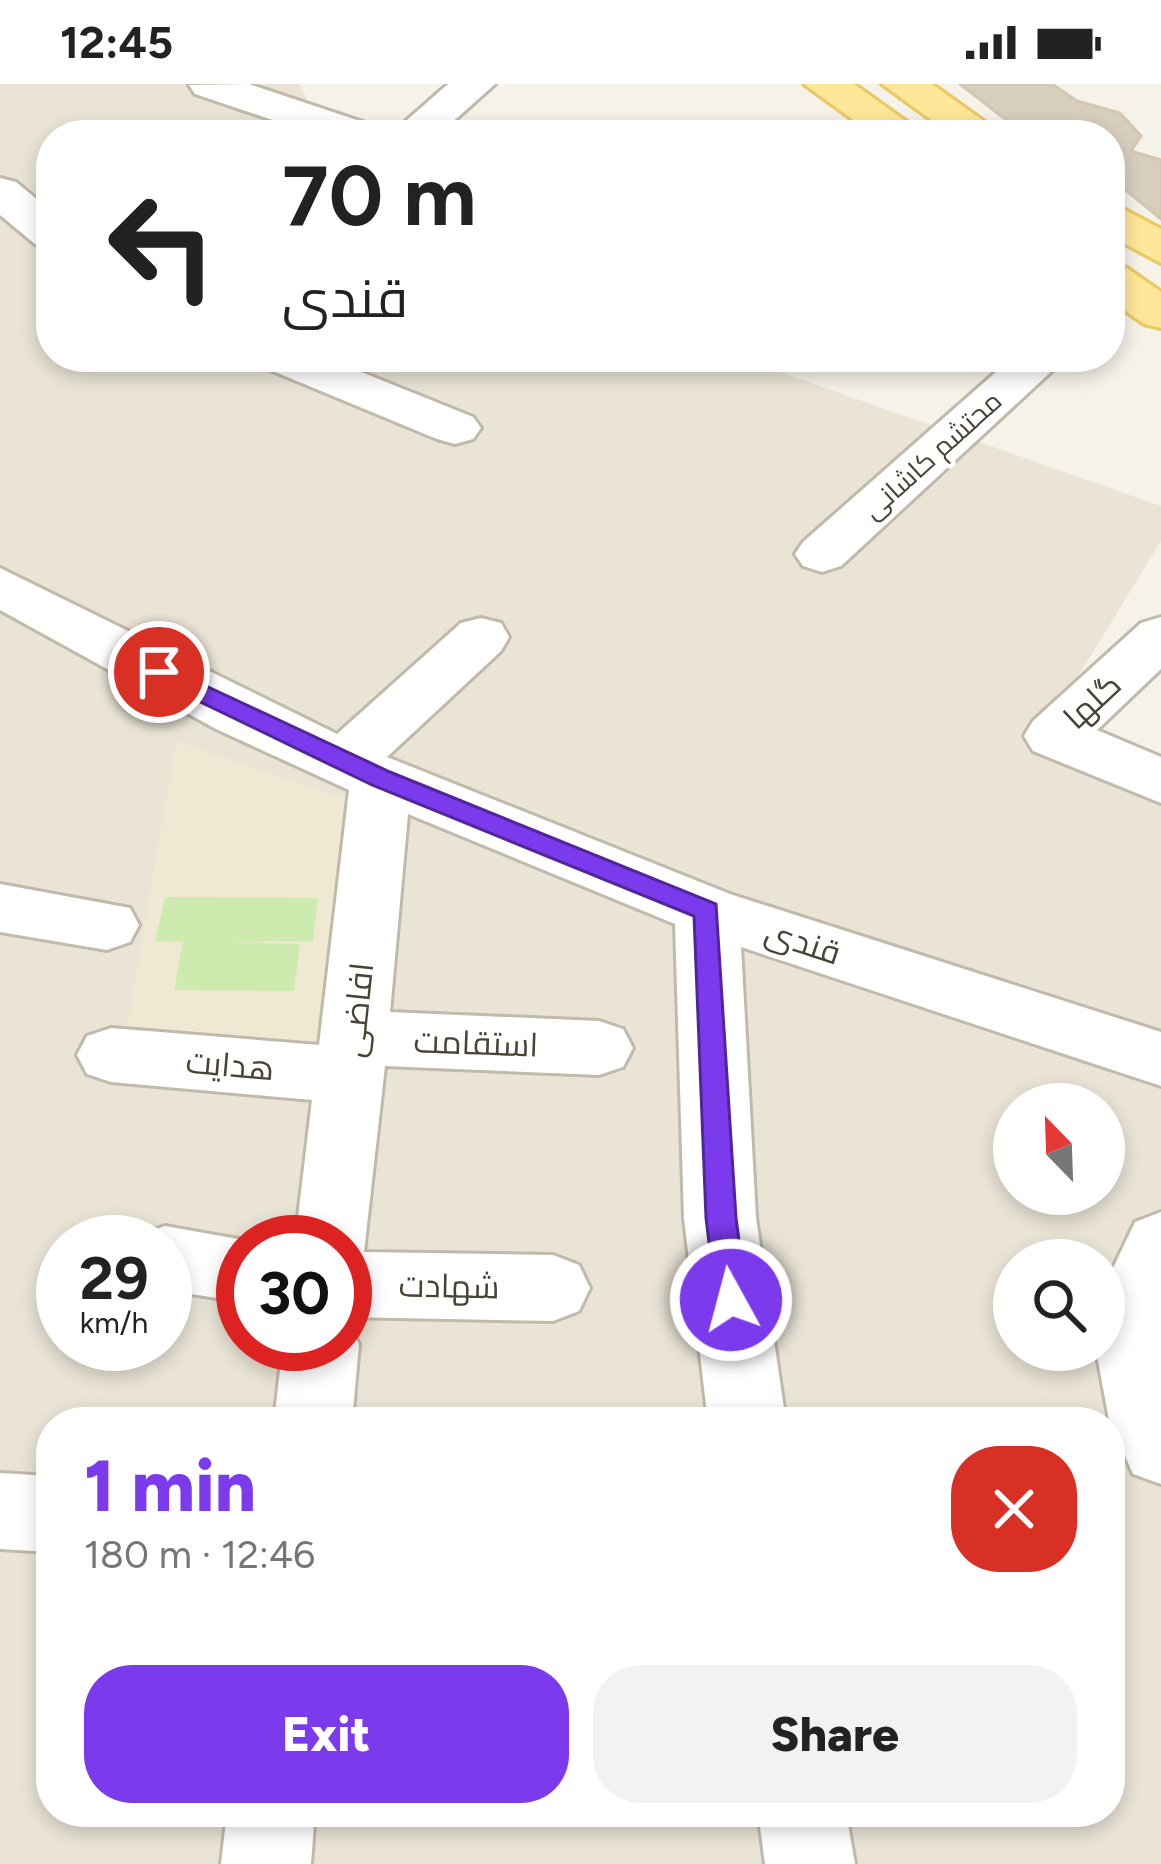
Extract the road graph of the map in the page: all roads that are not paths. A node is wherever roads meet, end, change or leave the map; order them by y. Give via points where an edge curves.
1 (474, 84) edge
2 (903, 84) edge
3 (210, 85) edge
4 (819, 85) edge
5 (316, 120) edge
6 (430, 120) edge
7 (878, 120) edge
8 (958, 120) edge
9 (0, 192) edge
10 (36, 222) edge
11 (1125, 226) edge
12 (1161, 249) edge
13 (1125, 293) edge
14 (1161, 314) edge
15 (317, 372) edge
16 (1025, 372) edge
17 (455, 428) dead end
18 (822, 554) dead end
19 (0, 586) edge
20 (1161, 636) edge
21 (481, 637) dead end
22 (363, 770) junction
23 (1161, 781) edge
24 (0, 908) edge
25 (707, 911) junction
26 (106, 925) dead end
27 (599, 1048) dead end
28 (111, 1055) dead end
29 (352, 1056) junction
30 (1161, 1059) edge
31 (335, 1215) edge
32 (1161, 1244) edge
33 (372, 1284) edge
34 (553, 1288) dead end
35 (318, 1371) edge
36 (315, 1407) edge
37 (745, 1407) edge
38 (1161, 1448) edge
39 (0, 1511) edge
40 (36, 1513) edge
41 (270, 1827) edge
42 (804, 1827) edge
43 (266, 1864) edge
44 (810, 1864) edge

1 - 6 street
2 - 8 main road
3 - 5 street
4 - 7 main road
9 - 10 street
11 - 12 main road
13 - 14 main road
15 - 17 street
16 - 18 street, محتشم کاشانی
19 - 22 street, قندی via 237,714
20 - 23 street, گلها via 1054,736
21 - 22 street
22 - 25 street, قندی
22 - 29 street, افاضی
24 - 26 street
25 - 30 street, قندی
25 - 37 street via 721,1218
27 - 29 street, استقامت
28 - 29 street, هدایت
29 - 31 street, افاضی
32 - 38 street via 1128,1316
33 - 34 street, شهادت
35 - 36 street
39 - 40 street
41 - 43 street
42 - 44 street

